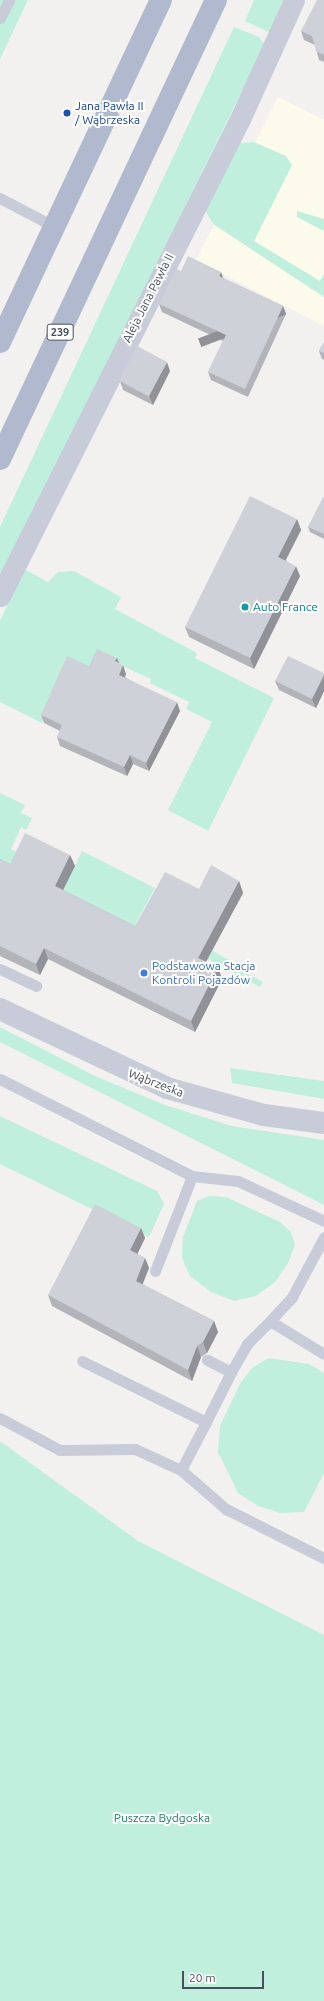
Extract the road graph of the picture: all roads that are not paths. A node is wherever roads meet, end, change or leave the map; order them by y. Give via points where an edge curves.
1 (9, 0) edge
2 (161, 0) edge
3 (216, 0) edge
4 (294, 0) edge
5 (0, 18) edge
6 (0, 198) edge
7 (55, 227) junction
8 (0, 342) edge
9 (0, 459) edge
10 (0, 596) edge
11 (0, 969) edge
12 (36, 986) dead end
13 (0, 1009) edge
14 (0, 1079) edge
15 (324, 1123) edge
16 (192, 1176) junction
17 (324, 1221) edge
18 (324, 1237) edge
19 (155, 1271) dead end
20 (270, 1321) junction
21 (324, 1354) edge
22 (207, 1360) dead end
23 (82, 1361) dead end
24 (231, 1372) junction
25 (0, 1418) edge
26 (206, 1422) junction
27 (181, 1470) junction
28 (324, 1558) edge

1 - 5 lane
2 - 7 main road
3 - 9 main road, 239
4 - 10 street, Aleja Jana Pawła II via 241,117
6 - 7 lane
7 - 8 main road
11 - 12 lane
13 - 15 street, Wąbrzeska via 167,1088 264,1115
14 - 16 lane
16 - 17 lane via 238,1181
16 - 19 lane
18 - 20 lane via 292,1297
20 - 21 lane
20 - 24 lane via 247,1344
22 - 24 lane
23 - 26 lane
24 - 26 lane
25 - 27 lane via 60,1450 135,1449
26 - 27 lane
27 - 28 lane via 226,1508

